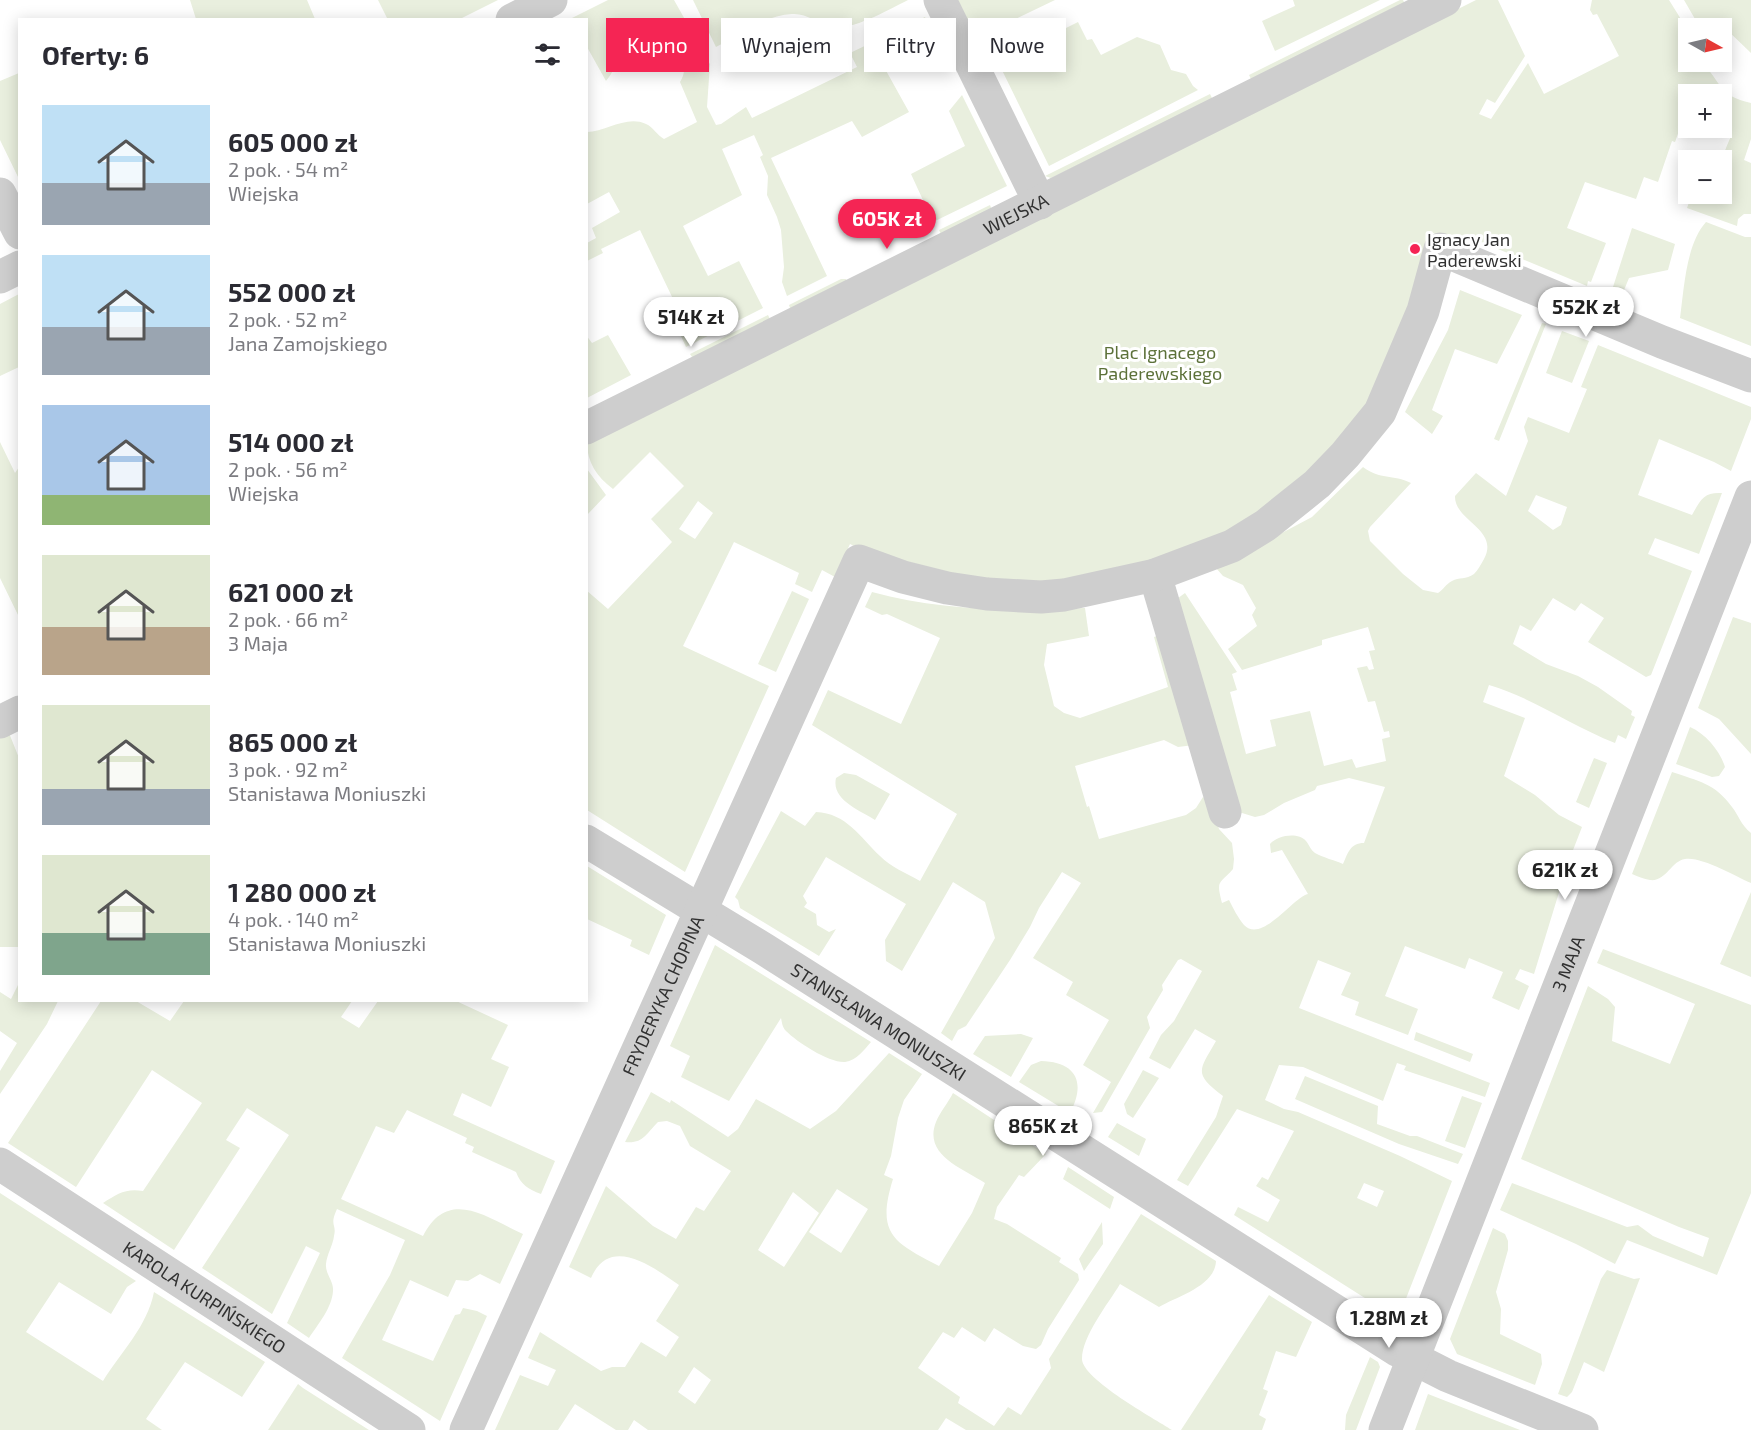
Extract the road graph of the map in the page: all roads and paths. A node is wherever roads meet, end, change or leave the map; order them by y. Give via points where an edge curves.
1 (551, 0) edge
2 (940, 0) edge
3 (1445, 0) edge
4 (516, 18) edge
5 (0, 194) edge
6 (1040, 203) junction
7 (18, 229) edge
8 (18, 268) edge
9 (0, 277) edge
10 (1751, 376) edge
11 (588, 427) edge
12 (1751, 497) edge
13 (1155, 575) junction
14 (18, 713) edge
15 (0, 722) edge
16 (1225, 812) dead end
17 (588, 842) edge
18 (700, 911) junction
19 (0, 1164) edge
20 (1413, 1359) junction
21 (409, 1430) edge
22 (466, 1430) edge
23 (1385, 1430) edge
24 (1582, 1430) edge

1 - 4 street
2 - 6 street
3 - 6 street, WIEJSKA
5 - 7 street
6 - 11 street, WIEJSKA
8 - 9 street
10 - 13 street via 1440,249 1423,311 1387,400 1345,455 1317,484 1266,525 1221,551
12 - 20 street, 3 MAJA
13 - 16 street
13 - 18 street, FRYDERYKA CHOPINA via 1064,595 1014,596 936,586 859,561
14 - 15 street
17 - 18 street, STANISŁAWA MONIUSZKI
18 - 20 street, STANISŁAWA MONIUSZKI
18 - 22 street, FRYDERYKA CHOPINA
19 - 21 street, KAROLA KURPIŃSKIEGO
20 - 23 street, 3 MAJA
20 - 24 street, STANISŁAWA MONIUSZKI

